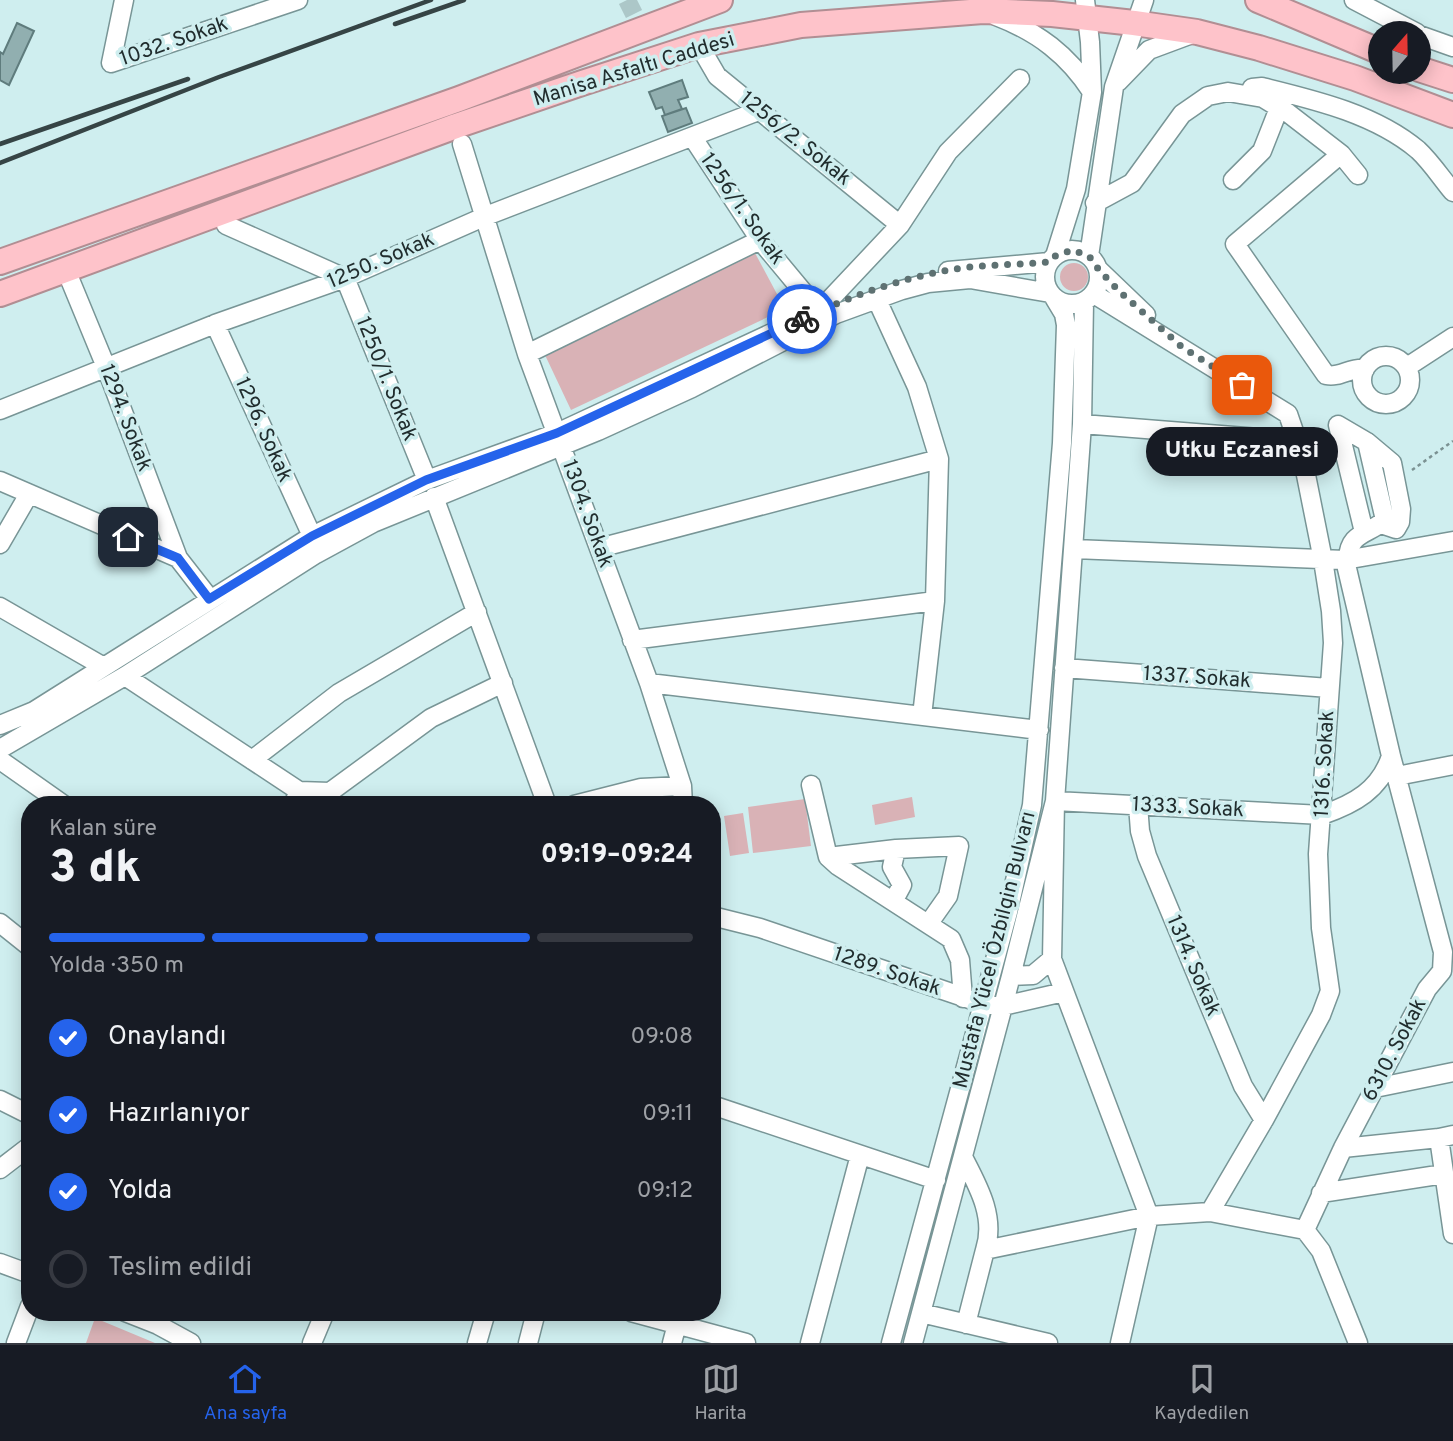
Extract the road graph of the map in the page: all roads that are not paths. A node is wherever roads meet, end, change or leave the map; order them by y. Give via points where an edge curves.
1 (124, 0) edge
2 (298, 0) edge
3 (720, 0) edge
4 (1258, 0) edge
5 (1354, 0) edge
6 (1086, 9) edge
7 (984, 11) junction
8 (1139, 11) edge
9 (1394, 21) edge
10 (1197, 32) junction
11 (1432, 39) edge
12 (699, 45) junction
13 (1368, 47) edge
14 (1453, 47) edge
15 (1432, 73) edge
16 (1020, 79) dead end
17 (1453, 80) edge
18 (1114, 87) junction
19 (1228, 92) junction
20 (1092, 93) junction
21 (1279, 108) junction
22 (761, 110) junction
23 (1452, 116) edge
24 (692, 138) junction
25 (462, 144) dead end
26 (1341, 154) junction
27 (1358, 175) dead end
28 (1233, 180) dead end
29 (1453, 192) edge
30 (1095, 203) junction
31 (486, 216) junction
32 (226, 225) dead end
33 (900, 225) junction
34 (760, 240) junction
35 (1052, 259) junction
36 (0, 262) edge
37 (1094, 263) junction
38 (66, 270) junction
39 (345, 278) junction
40 (0, 294) edge
41 (1052, 296) junction
42 (1089, 298) junction
43 (877, 300) junction
44 (819, 311) junction
45 (215, 324) junction
46 (1453, 337) edge
47 (1182, 347) junction
48 (527, 354) junction
49 (1407, 367) junction
50 (106, 368) junction
51 (1365, 369) junction
52 (0, 410) edge
53 (1082, 424) junction
54 (560, 440) junction
55 (1298, 441) junction
56 (939, 459) junction
57 (0, 481) edge
58 (430, 488) junction
59 (29, 494) junction
60 (1364, 532) junction
61 (312, 536) junction
62 (1453, 541) edge
63 (0, 544) edge
64 (599, 548) junction
65 (1074, 549) junction
66 (178, 558) junction
67 (1346, 559) junction
68 (1323, 560) junction
69 (209, 599) junction
70 (935, 601) junction
71 (0, 607) edge
72 (477, 611) junction
73 (632, 640) junction
74 (104, 667) junction
75 (1064, 668) junction
76 (125, 676) junction
77 (503, 683) junction
78 (649, 683) junction
79 (1329, 688) junction
80 (922, 716) junction
81 (0, 725) edge
82 (1039, 730) junction
83 (0, 749) edge
84 (1391, 756) junction
85 (0, 760) edge
86 (252, 760) junction
87 (1453, 765) edge
88 (1397, 776) junction
89 (811, 785) dead end
90 (682, 786) junction
91 (51, 796) edge
92 (294, 796) edge
93 (307, 796) edge
94 (544, 796) edge
95 (609, 796) edge
96 (683, 796) edge
97 (1055, 801) junction
98 (1138, 805) junction
99 (1322, 815) junction
100 (896, 849) junction
101 (828, 857) junction
102 (894, 900) junction
103 (721, 918) edge
104 (0, 923) edge
105 (929, 923) junction
106 (0, 933) edge
107 (1446, 936) edge
108 (21, 940) edge
109 (21, 943) edge
110 (1052, 959) junction
111 (1011, 976) junction
112 (1064, 992) junction
113 (963, 998) junction
114 (984, 1004) junction
115 (1003, 1006) junction
116 (1453, 1072) edge
117 (1375, 1088) junction
118 (0, 1100) edge
119 (721, 1108) edge
120 (21, 1110) edge
121 (1264, 1120) junction
122 (1446, 1137) edge
123 (1343, 1148) junction
124 (21, 1153) edge
125 (860, 1155) junction
126 (963, 1157) junction
127 (0, 1169) edge
128 (1444, 1174) junction
129 (936, 1180) junction
130 (1321, 1193) junction
131 (1210, 1212) junction
132 (1149, 1216) junction
133 (1305, 1230) junction
134 (1453, 1234) edge
135 (985, 1250) junction
136 (0, 1263) edge
137 (21, 1271) edge
138 (921, 1313) junction
139 (24, 1321) edge
140 (148, 1321) edge
141 (321, 1321) edge
142 (483, 1321) edge
143 (534, 1321) edge
144 (676, 1321) edge
145 (685, 1321) edge
146 (965, 1324) junction
147 (16, 1343) edge
148 (191, 1343) edge
149 (312, 1343) edge
150 (477, 1343) edge
151 (528, 1343) edge
152 (672, 1343) edge
153 (746, 1343) edge
154 (810, 1343) edge
155 (891, 1343) edge
156 (913, 1343) edge
157 (1048, 1343) edge
158 (1121, 1343) edge
159 (1359, 1343) edge

1 - 2 street, 1032. Sokak via 111,63
3 - 36 highway, Manisa Asfaltı Caddesi via 639,22 446,104
4 - 13 highway
5 - 9 street
6 - 7 highway, Manisa Asfaltı Caddesi
6 - 8 highway, Manisa Asfaltı Caddesi
6 - 20 street
7 - 12 highway, Manisa Asfaltı Caddesi via 801,25
7 - 20 street via 1039,35
8 - 10 highway, Manisa Asfaltı Caddesi
8 - 18 street
10 - 18 street via 1149,50
10 - 23 highway, Manisa Asfaltı Caddesi via 1355,78
11 - 14 street
12 - 22 street, 1256/2. Sokak via 717,76
12 - 38 highway, Manisa Asfaltı Caddesi via 456,126
15 - 17 highway
16 - 33 street via 948,152
18 - 30 street
19 - 21 street via 1263,98
19 - 29 street via 1262,87 1322,102 1386,129 1419,151
19 - 30 street via 1208,96 1182,114 1132,183
20 - 35 street via 1076,189 1064,235
21 - 26 street
21 - 28 street via 1262,151
22 - 24 street, 1250. Sokak
22 - 33 street, 1256/2. Sokak
24 - 31 street, 1250. Sokak
24 - 34 street, 1256/1. Sokak
25 - 31 street, 1304. Sokak
26 - 27 street
26 - 51 street via 1235,244 1325,375
30 - 37 street
31 - 39 street, 1250. Sokak
31 - 48 street, 1304. Sokak
32 - 39 street
33 - 44 street
34 - 44 street, 1256/1. Sokak
34 - 48 street
35 - 37 street via 1072,250
35 - 41 street via 1045,277
35 - 44 street via 917,276
37 - 42 street via 1099,283
37 - 47 street
38 - 40 highway, Manisa Asfaltı Caddesi
38 - 50 street, 1294. Sokak
39 - 45 street, 1250. Sokak
39 - 58 street, 1250/1. Sokak
41 - 42 street via 1069,305
41 - 43 street via 970,279 928,283
41 - 82 street, Mustafa Yücel Özbilgin Bulvarı via 1066,325
42 - 47 street
42 - 53 street, Mustafa Yücel Özbilgin Bulvarı
43 - 54 street via 836,314 692,388
43 - 56 street via 917,387
44 - 54 street
45 - 50 street, 1250. Sokak
45 - 61 street, 1296. Sokak
46 - 49 street
47 - 55 street, 1316. Sokak via 1288,414
48 - 54 street, 1304. Sokak
49 - 51 street via 1389,356 1375,359
49 - 51 street via 1407,391 1387,404 1371,399 1366,392
50 - 52 street, 1250. Sokak
50 - 66 street, 1294. Sokak
53 - 55 street
53 - 65 street, Mustafa Yücel Özbilgin Bulvarı
54 - 58 street
54 - 64 street, 1304. Sokak
55 - 68 street, 1316. Sokak
56 - 64 street
56 - 70 street
57 - 59 street
58 - 61 street
58 - 72 street, 1250/1. Sokak
58 - 76 street via 316,554
59 - 63 street
59 - 66 street
60 - 60 street via 1338,425 1392,463 1401,509 1398,526 1381,524
60 - 67 street via 1349,547
61 - 69 street
62 - 67 street
64 - 73 street, 1304. Sokak
65 - 68 street
65 - 75 street, Mustafa Yücel Özbilgin Bulvarı
66 - 69 street, 1294. Sokak
67 - 68 street
67 - 84 street, 6310. Sokak
68 - 79 street, 1316. Sokak via 1333,643
69 - 74 street
70 - 73 street
70 - 80 street
71 - 74 street
72 - 77 street, 1250/1. Sokak
72 - 86 street via 339,693
73 - 78 street, 1304. Sokak
74 - 81 street
75 - 79 street, 1337. Sokak
75 - 97 street, Mustafa Yücel Özbilgin Bulvarı
76 - 83 street
76 - 86 street
77 - 93 street via 431,718 330,792
77 - 94 street, 1250/1. Sokak
78 - 80 street
78 - 90 street, 1304. Sokak
79 - 99 street, 1316. Sokak
80 - 82 street
82 - 114 street, Mustafa Yücel Özbilgin Bulvarı via 1032,805
84 - 88 street, 6310. Sokak
84 - 99 street via 1386,774 1377,783 1350,804
85 - 91 street
86 - 92 street
87 - 88 street
88 - 107 street, 6310. Sokak
89 - 101 street
90 - 95 street via 641,788
90 - 96 street, 1304. Sokak
97 - 98 street, 1333. Sokak
97 - 110 street
97 - 111 street, Mustafa Yücel Özbilgin Bulvarı
98 - 99 street, 1333. Sokak
98 - 121 street, 1314. Sokak via 1147,856 1243,1086
99 - 121 street, 1316. Sokak via 1318,854 1321,929 1330,991
100 - 101 street
100 - 102 street via 892,867 902,885
100 - 105 street via 959,846 948,896
101 - 102 street
102 - 105 street
103 - 113 street, 1289. Sokak
104 - 108 street
105 - 113 street via 951,939 960,960
106 - 109 street
107 - 117 street, 6310. Sokak via 1442,971 1427,989
110 - 111 street via 1033,975
110 - 112 street
111 - 115 street, Mustafa Yücel Özbilgin Bulvarı
112 - 115 street, 1289. Sokak
112 - 132 street
113 - 114 street, 1289. Sokak
114 - 115 street, 1289. Sokak
114 - 129 street, Mustafa Yücel Özbilgin Bulvarı
115 - 126 street, Mustafa Yücel Özbilgin Bulvarı
116 - 117 street
117 - 123 street, 6310. Sokak
118 - 120 street
119 - 125 street
121 - 131 street, 1316. Sokak
122 - 123 street
122 - 128 street
123 - 130 street, 6310. Sokak
124 - 127 street
125 - 129 street
125 - 154 street
126 - 135 street via 984,1199
126 - 138 street, Mustafa Yücel Özbilgin Bulvarı
128 - 130 street
128 - 134 street
129 - 155 street, Mustafa Yücel Özbilgin Bulvarı
130 - 133 street, 6310. Sokak
131 - 132 street
131 - 133 street
132 - 135 street
132 - 158 street
133 - 159 street via 1321,1251
135 - 146 street
136 - 137 street
138 - 146 street
138 - 156 street, Mustafa Yücel Özbilgin Bulvarı
139 - 147 street
140 - 148 street
141 - 149 street
142 - 150 street
143 - 151 street
144 - 152 street
145 - 153 street
146 - 157 street

